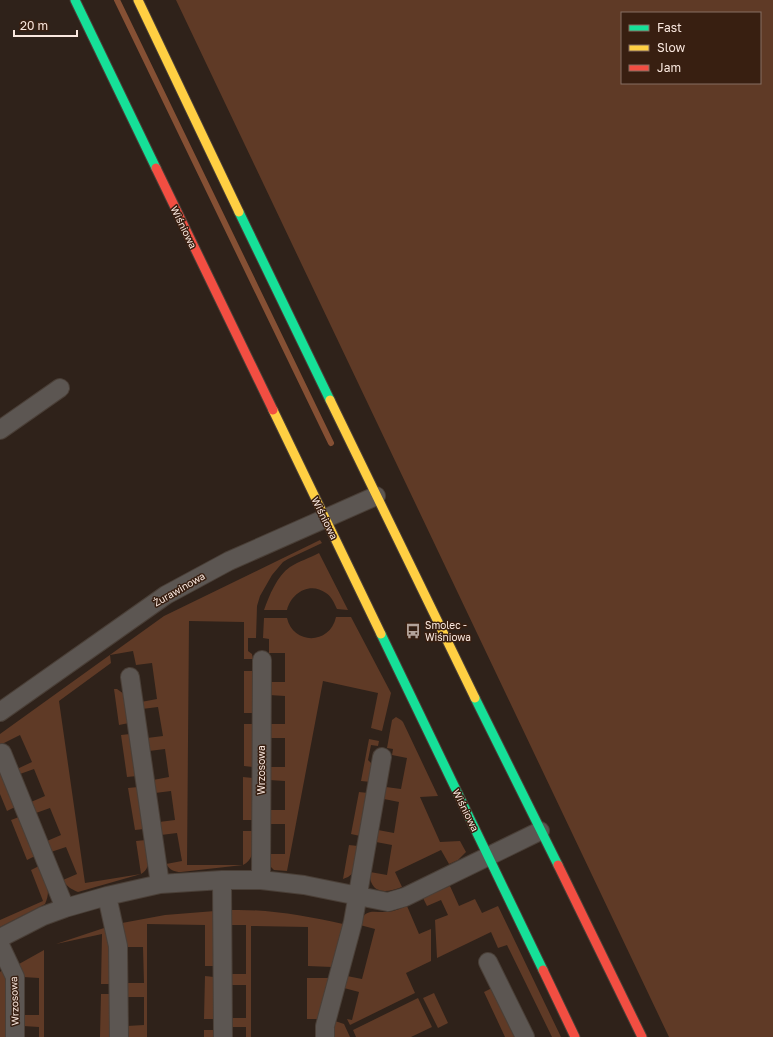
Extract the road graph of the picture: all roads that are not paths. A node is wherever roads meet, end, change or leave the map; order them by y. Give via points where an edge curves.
1 (75, 0) edge
2 (138, 0) edge
3 (60, 388) dead end
4 (0, 430) edge
5 (376, 496) junction
6 (325, 519) junction
7 (262, 660) dead end
8 (130, 677) dead end
9 (0, 712) edge
10 (2, 753) dead end
11 (382, 757) dead end
12 (540, 831) junction
13 (488, 856) junction
14 (222, 880) junction
15 (261, 880) junction
16 (160, 884) junction
17 (107, 896) junction
18 (358, 896) junction
19 (65, 908) junction
20 (0, 938) edge
21 (0, 945) edge
22 (488, 962) dead end
23 (15, 1037) edge
24 (119, 1037) edge
25 (223, 1037) edge
26 (325, 1037) edge
27 (525, 1037) edge
28 (575, 1037) edge
29 (642, 1037) edge

1 - 6 street, Wiśniowa
2 - 5 street
3 - 4 street
5 - 6 street, Żurawinowa
5 - 12 street
6 - 9 street, Żurawinowa via 229,561 166,595
6 - 13 street, Wiśniowa
7 - 15 street, Wrzosowa
8 - 16 street
10 - 19 street
11 - 18 street
12 - 13 street
12 - 29 street
13 - 18 street via 405,897 388,902
13 - 28 street, Wiśniowa
14 - 15 street
14 - 16 street
14 - 25 street
15 - 18 street via 304,885
16 - 17 street
17 - 19 street
17 - 24 street via 118,946
18 - 26 street via 325,1026
19 - 20 street
21 - 23 street, Wrzosowa via 15,977
22 - 27 street

